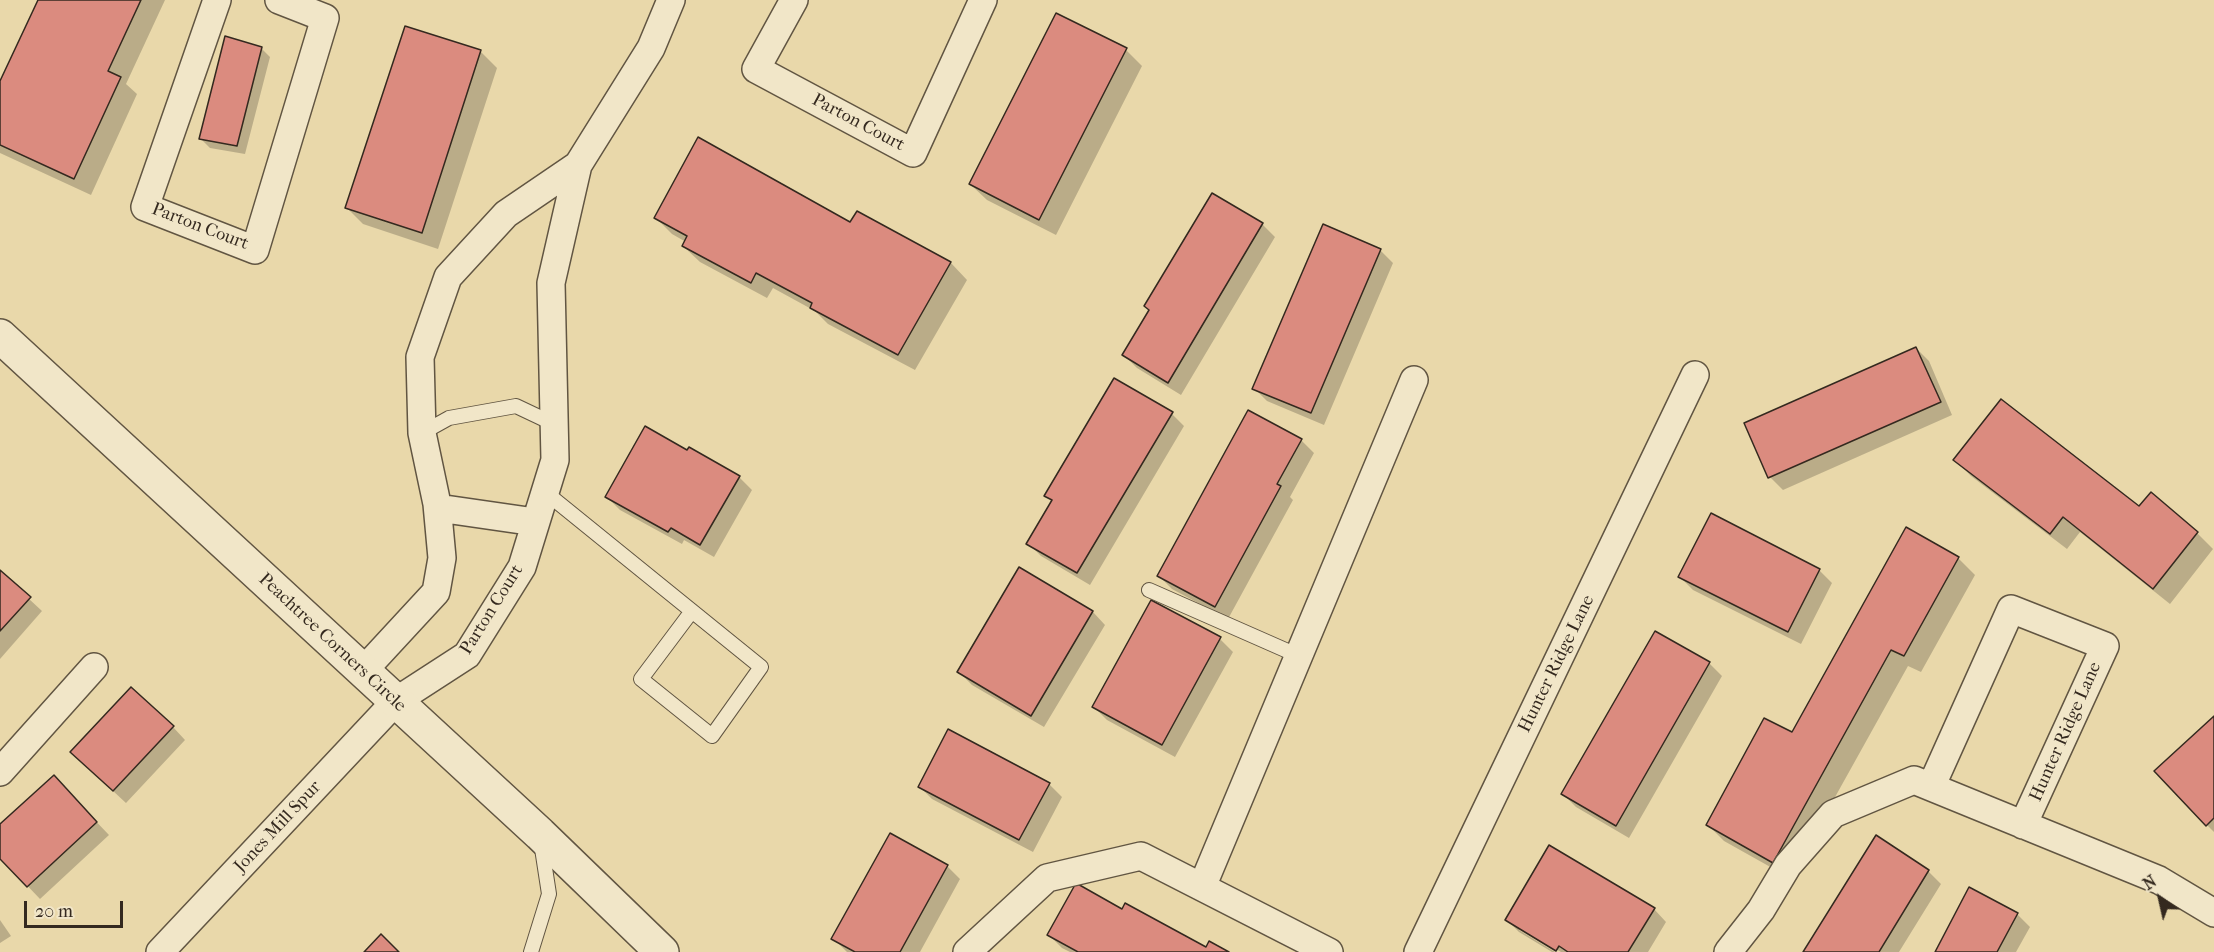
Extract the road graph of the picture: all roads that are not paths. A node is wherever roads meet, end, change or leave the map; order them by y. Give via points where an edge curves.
1 (217, 0) edge
2 (279, 0) edge
3 (670, 0) edge
4 (794, 0) edge
5 (982, 0) edge
6 (578, 165) junction
7 (0, 336) edge
8 (1695, 375) dead end
9 (1414, 380) dead end
10 (554, 424) junction
11 (422, 433) junction
12 (545, 492) junction
13 (438, 508) junction
14 (535, 522) junction
15 (1149, 590) dead end
16 (692, 611) junction
17 (1299, 656) junction
18 (94, 667) dead end
19 (363, 671) junction
20 (396, 701) junction
21 (0, 772) edge
22 (1931, 787) junction
23 (2024, 825) junction
24 (540, 834) junction
25 (1202, 887) junction
26 (2214, 913) edge
27 (1321, 950) edge
28 (160, 952) edge
29 (531, 952) edge
30 (662, 952) edge
31 (967, 952) edge
32 (1418, 952) edge
33 (1728, 952) edge

1 - 2 street, Parton Court via 145,207 255,250 325,18
3 - 6 street, Parton Court via 651,48
4 - 5 street, Parton Court via 756,69 913,153
6 - 10 street, Parton Court via 552,283
6 - 11 street, Parton Court via 506,214 448,277 420,357
7 - 19 street, Peachtree Corners Circle
8 - 32 street, Hunter Ridge Lane
9 - 17 street
10 - 11 lane via 516,406 449,418
10 - 12 street, Parton Court via 555,460
11 - 13 street, Parton Court
12 - 14 street, Parton Court
12 - 16 lane
13 - 14 street
13 - 19 street, Parton Court via 442,558 436,592
14 - 20 street, Parton Court via 522,567 467,656
15 - 17 lane
16 - 16 lane via 761,667 712,736 641,679
17 - 25 street
18 - 21 street
19 - 20 street, Peachtree Corners Circle
20 - 24 street, Peachtree Corners Circle
20 - 28 street, Jones Mill Spur
22 - 23 street, Hunter Ridge Lane
22 - 23 street, Hunter Ridge Lane via 2011,609 2105,646
22 - 33 street, Hunter Ridge Lane via 1914,780 1833,814 1788,866 1761,910
23 - 26 street, Hunter Ridge Lane via 2159,880
24 - 29 lane via 549,894
24 - 30 street, Peachtree Corners Circle
25 - 27 street
25 - 31 street via 1141,856 1047,878

